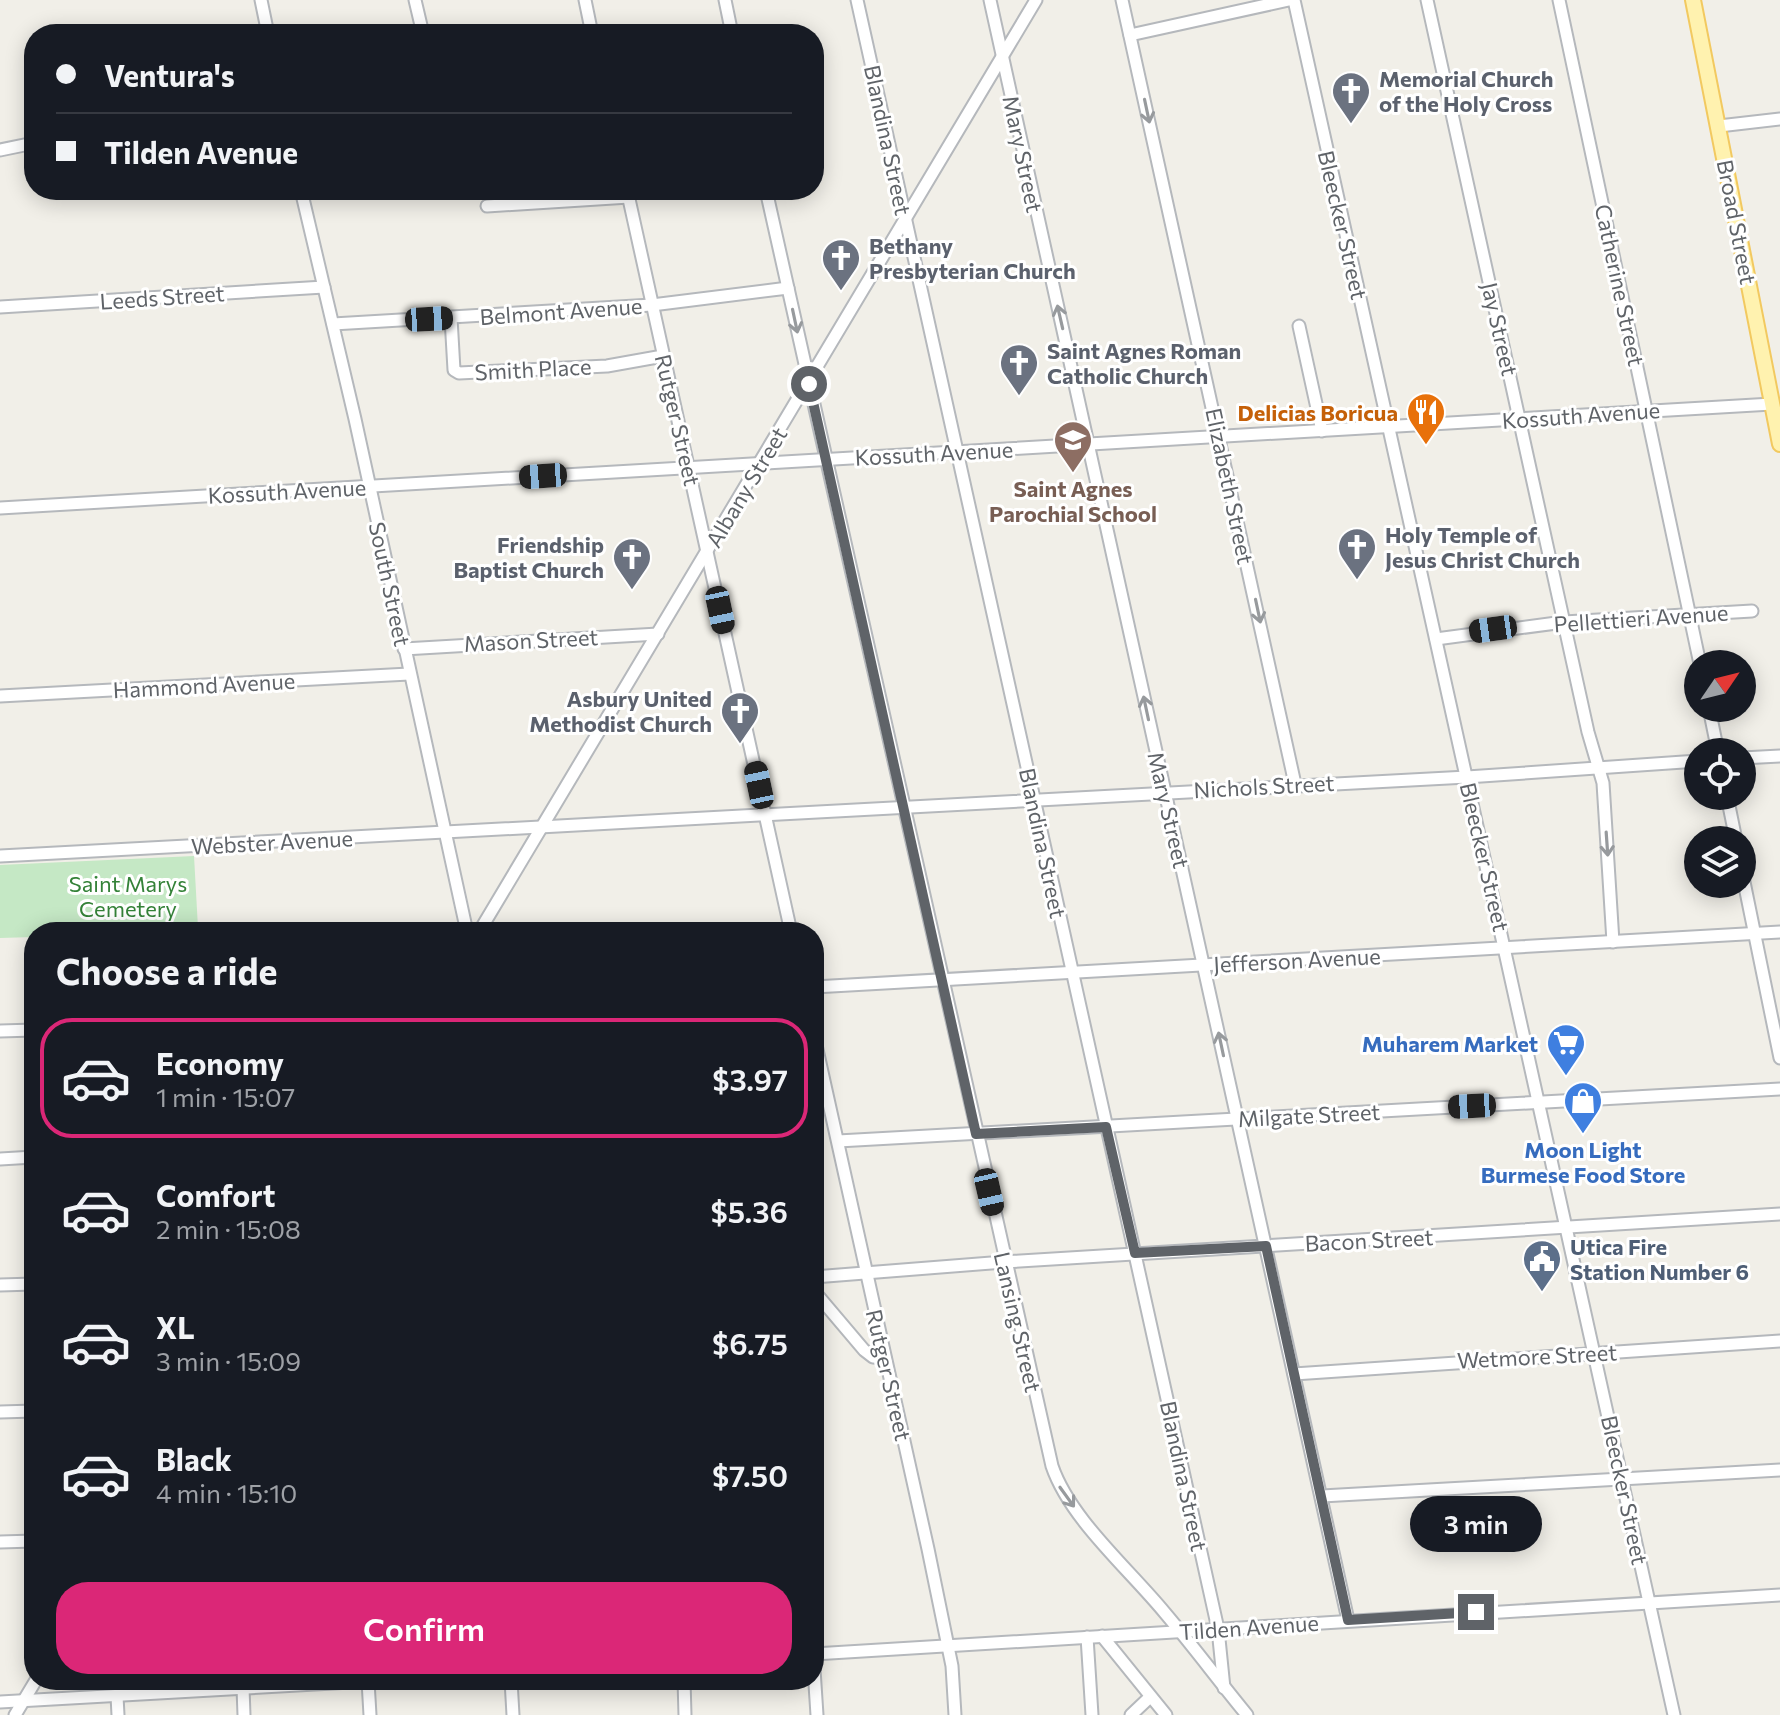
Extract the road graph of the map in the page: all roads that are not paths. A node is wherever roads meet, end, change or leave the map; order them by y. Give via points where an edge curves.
1 (261, 0) edge
2 (415, 0) edge
3 (585, 0) edge
4 (725, 0) edge
5 (857, 0) edge
6 (990, 0) edge
7 (1036, 0) edge
8 (1122, 0) edge
9 (1291, 0) edge
10 (1427, 0) edge
11 (1559, 0) edge
12 (1693, 0) edge
13 (266, 24) edge
14 (421, 24) edge
15 (590, 24) edge
16 (730, 24) edge
17 (1130, 35) junction
18 (1002, 56) junction
19 (1780, 119) edge
20 (1719, 126) junction
21 (24, 145) edge
22 (0, 150) edge
23 (307, 200) edge
24 (558, 200) edge
25 (629, 200) edge
26 (768, 200) edge
27 (487, 206) dead end
28 (906, 220) junction
29 (324, 287) junction
30 (788, 288) junction
31 (652, 305) junction
32 (0, 307) edge
33 (451, 318) junction
34 (333, 324) junction
35 (1299, 326) dead end
36 (663, 356) junction
37 (809, 384) junction
38 (1772, 404) junction
39 (1647, 410) junction
40 (1520, 418) junction
41 (1389, 427) junction
42 (1322, 431) junction
43 (1220, 435) junction
44 (1780, 444) edge
45 (1088, 445) junction
46 (956, 452) junction
47 (825, 458) junction
48 (761, 463) junction
49 (689, 467) junction
50 (369, 486) junction
51 (0, 508) edge
52 (707, 551) junction
53 (1752, 611) dead end
54 (1690, 614) junction
55 (1564, 622) junction
56 (658, 634) junction
57 (1436, 639) junction
58 (404, 649) junction
59 (1697, 650) edge
60 (409, 674) junction
61 (0, 696) edge
62 (1780, 756) edge
63 (1756, 757) edge
64 (1684, 762) edge
65 (1600, 767) junction
66 (1467, 777) junction
67 (1295, 784) junction
68 (1164, 791) junction
69 (1034, 800) junction
70 (903, 807) junction
71 (765, 815) junction
72 (543, 826) junction
73 (445, 831) junction
74 (0, 856) edge
75 (1747, 898) edge
76 (465, 922) edge
77 (485, 922) edge
78 (789, 922) edge
79 (1780, 932) edge
80 (1754, 934) junction
81 (1613, 942) junction
82 (1505, 948) junction
83 (1203, 965) junction
84 (1071, 972) junction
85 (941, 980) junction
86 (824, 986) edge
87 (24, 1030) edge
88 (0, 1031) edge
89 (1780, 1058) edge
90 (824, 1080) edge
91 (1780, 1089) edge
92 (1539, 1103) junction
93 (1237, 1120) junction
94 (1106, 1127) junction
95 (976, 1134) junction
96 (838, 1141) junction
97 (24, 1158) edge
98 (0, 1159) edge
99 (1780, 1214) edge
100 (1567, 1228) junction
101 (1266, 1246) junction
102 (1135, 1253) junction
103 (1004, 1262) junction
104 (866, 1271) junction
105 (824, 1276) edge
106 (24, 1284) edge
107 (0, 1285) edge
108 (824, 1303) edge
109 (1780, 1341) edge
110 (1595, 1353) junction
111 (885, 1358) junction
112 (1294, 1374) junction
113 (24, 1411) edge
114 (0, 1412) edge
115 (1780, 1470) edge
116 (1622, 1479) junction
117 (1322, 1496) junction
118 (24, 1541) edge
119 (0, 1542) edge
120 (1780, 1595) edge
121 (1650, 1602) junction
122 (1348, 1620) junction
123 (1218, 1629) junction
124 (1180, 1631) junction
125 (1102, 1636) junction
126 (1087, 1637) junction
127 (948, 1645) junction
128 (824, 1653) edge
129 (1224, 1688) junction
130 (30, 1690) edge
131 (212, 1690) edge
132 (243, 1690) edge
133 (369, 1690) edge
134 (512, 1690) edge
135 (684, 1690) edge
136 (815, 1690) edge
137 (117, 1696) junction
138 (1150, 1697) junction
139 (24, 1700) junction
140 (0, 1702) edge
141 (15, 1715) edge
142 (118, 1715) edge
143 (244, 1715) edge
144 (370, 1715) edge
145 (513, 1715) edge
146 (685, 1715) edge
147 (817, 1715) edge
148 (955, 1715) edge
149 (1092, 1715) edge
150 (1131, 1715) edge
151 (1166, 1715) edge
152 (1247, 1715) edge
153 (1674, 1715) edge

1 - 13 street
2 - 14 street
3 - 15 street
4 - 16 street
5 - 28 street, Blandina Street
6 - 18 street, Mary Street
7 - 18 street, Albany Street
8 - 17 street, Elizabeth Street
9 - 17 street
9 - 41 street, Bleecker Street
10 - 40 street, Jay Street
11 - 39 street, Catherine Street
12 - 20 main road, Broad Street
17 -> 43 street, Elizabeth Street
18 - 28 street, Albany Street
45 -> 18 street, Mary Street
19 - 20 street
20 - 38 main road, Broad Street
21 - 22 street
23 - 29 street, South Street
24 - 27 street
25 - 31 street, Rutger Street
26 - 30 street, Lansing Street
28 - 37 street, Albany Street
28 - 46 street, Blandina Street
29 - 32 street, Leeds Street
29 - 34 street, South Street
30 - 31 street, Belmont Avenue
30 -> 37 street, Lansing Street
31 - 33 street, Belmont Avenue
31 - 36 street, Rutger Street
33 - 34 street, Belmont Avenue
33 - 36 street, Smith Place via 454,370 459,373 607,366
34 - 50 street, South Street
35 - 42 street
36 - 49 street, Rutger Street
37 - 47 street, Lansing Street
37 - 48 street, Albany Street
38 - 39 street, Kossuth Avenue
38 - 44 main road, Broad Street
39 - 40 street, Kossuth Avenue
39 - 54 street, Catherine Street
40 - 41 street, Kossuth Avenue
40 - 55 street, Jay Street
41 - 42 street, Kossuth Avenue
41 - 57 street, Bleecker Street
42 - 43 street, Kossuth Avenue
43 - 45 street, Kossuth Avenue
43 -> 67 street, Elizabeth Street
45 - 46 street, Kossuth Avenue
68 -> 45 street, Mary Street
46 - 47 street, Kossuth Avenue
46 - 69 street, Blandina Street
47 - 48 street, Kossuth Avenue
47 - 70 street, Lansing Street
48 - 49 street, Kossuth Avenue
48 - 52 street, Albany Street
49 - 50 street, Kossuth Avenue
49 - 52 street, Rutger Street
50 - 51 street, Kossuth Avenue
50 - 58 street, South Street
52 - 56 street, Albany Street
52 - 71 street, Rutger Street
53 - 54 street, Pellettieri Avenue
54 - 55 street, Pellettieri Avenue
54 - 59 street, Catherine Street
55 - 57 street, Pellettieri Avenue
55 - 65 street, Jay Street
56 - 58 street, Mason Street
56 - 72 street, Albany Street
57 - 66 street, Bleecker Street
58 - 60 street, South Street
60 - 61 street, Hammond Avenue
60 - 73 street, South Street
62 - 63 street
64 - 65 street, Nichols Street
65 - 66 street, Nichols Street
65 -> 81 street, Jay Street
66 - 67 street, Nichols Street
66 - 82 street, Bleecker Street
67 - 68 street, Nichols Street
68 - 69 street, Nichols Street
68 - 83 street, Mary Street
69 - 70 street, Nichols Street
69 - 84 street, Blandina Street
70 - 71 street, Nichols Street
70 - 85 street, Lansing Street
71 - 72 street, Nichols Street
71 - 78 street, Rutger Street
72 - 73 street, Webster Avenue
72 - 77 street, Albany Street
73 - 74 street, Webster Avenue
73 - 76 street, South Street
75 - 80 street
79 - 80 street, Jefferson Avenue
80 - 81 street, Jefferson Avenue
80 - 89 street
81 - 82 street, Jefferson Avenue
82 - 83 street, Jefferson Avenue
82 - 92 street, Bleecker Street
83 - 84 street, Jefferson Avenue
93 -> 83 street, Mary Street
84 - 85 street, Jefferson Avenue
84 - 94 street, Blandina Street
85 - 86 street, Jefferson Avenue
85 - 95 street, Lansing Street
87 - 88 street
90 - 96 street, Rutger Street
91 - 92 street, Milgate Street
92 - 93 street, Milgate Street
92 - 100 street, Bleecker Street
93 - 94 street, Milgate Street
93 - 101 street, Mary Street
94 - 95 street, Milgate Street
94 - 102 street, Blandina Street
95 - 96 street, Milgate Street
95 - 103 street, Lansing Street
96 - 104 street, Rutger Street
97 - 98 street
99 - 100 street, Bacon Street
100 - 101 street, Bacon Street
100 - 110 street, Bleecker Street
101 - 102 street, Bacon Street
101 - 112 street, Mary Street
102 - 103 street, Bacon Street
102 - 123 street, Blandina Street
103 - 104 street, Bacon Street
103 -> 124 street, Lansing Street via 1059,1487
104 - 105 street, Bacon Street
104 - 111 street, Rutger Street
106 - 107 street
108 - 111 street via 864,1350
109 - 110 street, Wetmore Street
110 - 112 street, Wetmore Street
110 - 116 street, Bleecker Street
111 - 127 street, Rutger Street
112 - 117 street, Mary Street
113 - 114 street
115 - 116 street
116 - 117 street
116 - 121 street, Bleecker Street
117 - 122 street, Mary Street
118 - 119 street
120 - 121 street, Tilden Avenue
121 - 122 street, Tilden Avenue
121 - 153 street, Bleecker Street
122 - 123 street, Tilden Avenue
123 - 124 street, Tilden Avenue
123 - 129 street, Blandina Street
124 - 125 street, Tilden Avenue
124 - 129 street, Lansing Street
125 - 126 street, Tilden Avenue
125 - 138 street
126 - 127 street, Tilden Avenue
126 - 149 street
127 - 128 street, Tilden Avenue
127 - 148 street, Rutger Street
129 - 152 street, Lansing Street
130 - 139 street
131 - 137 street
132 - 143 street
133 - 144 street
134 - 145 street
135 - 146 street
136 - 147 street
137 - 139 street
137 - 142 street
138 - 150 street
138 - 151 street
139 - 140 street
139 - 141 street

